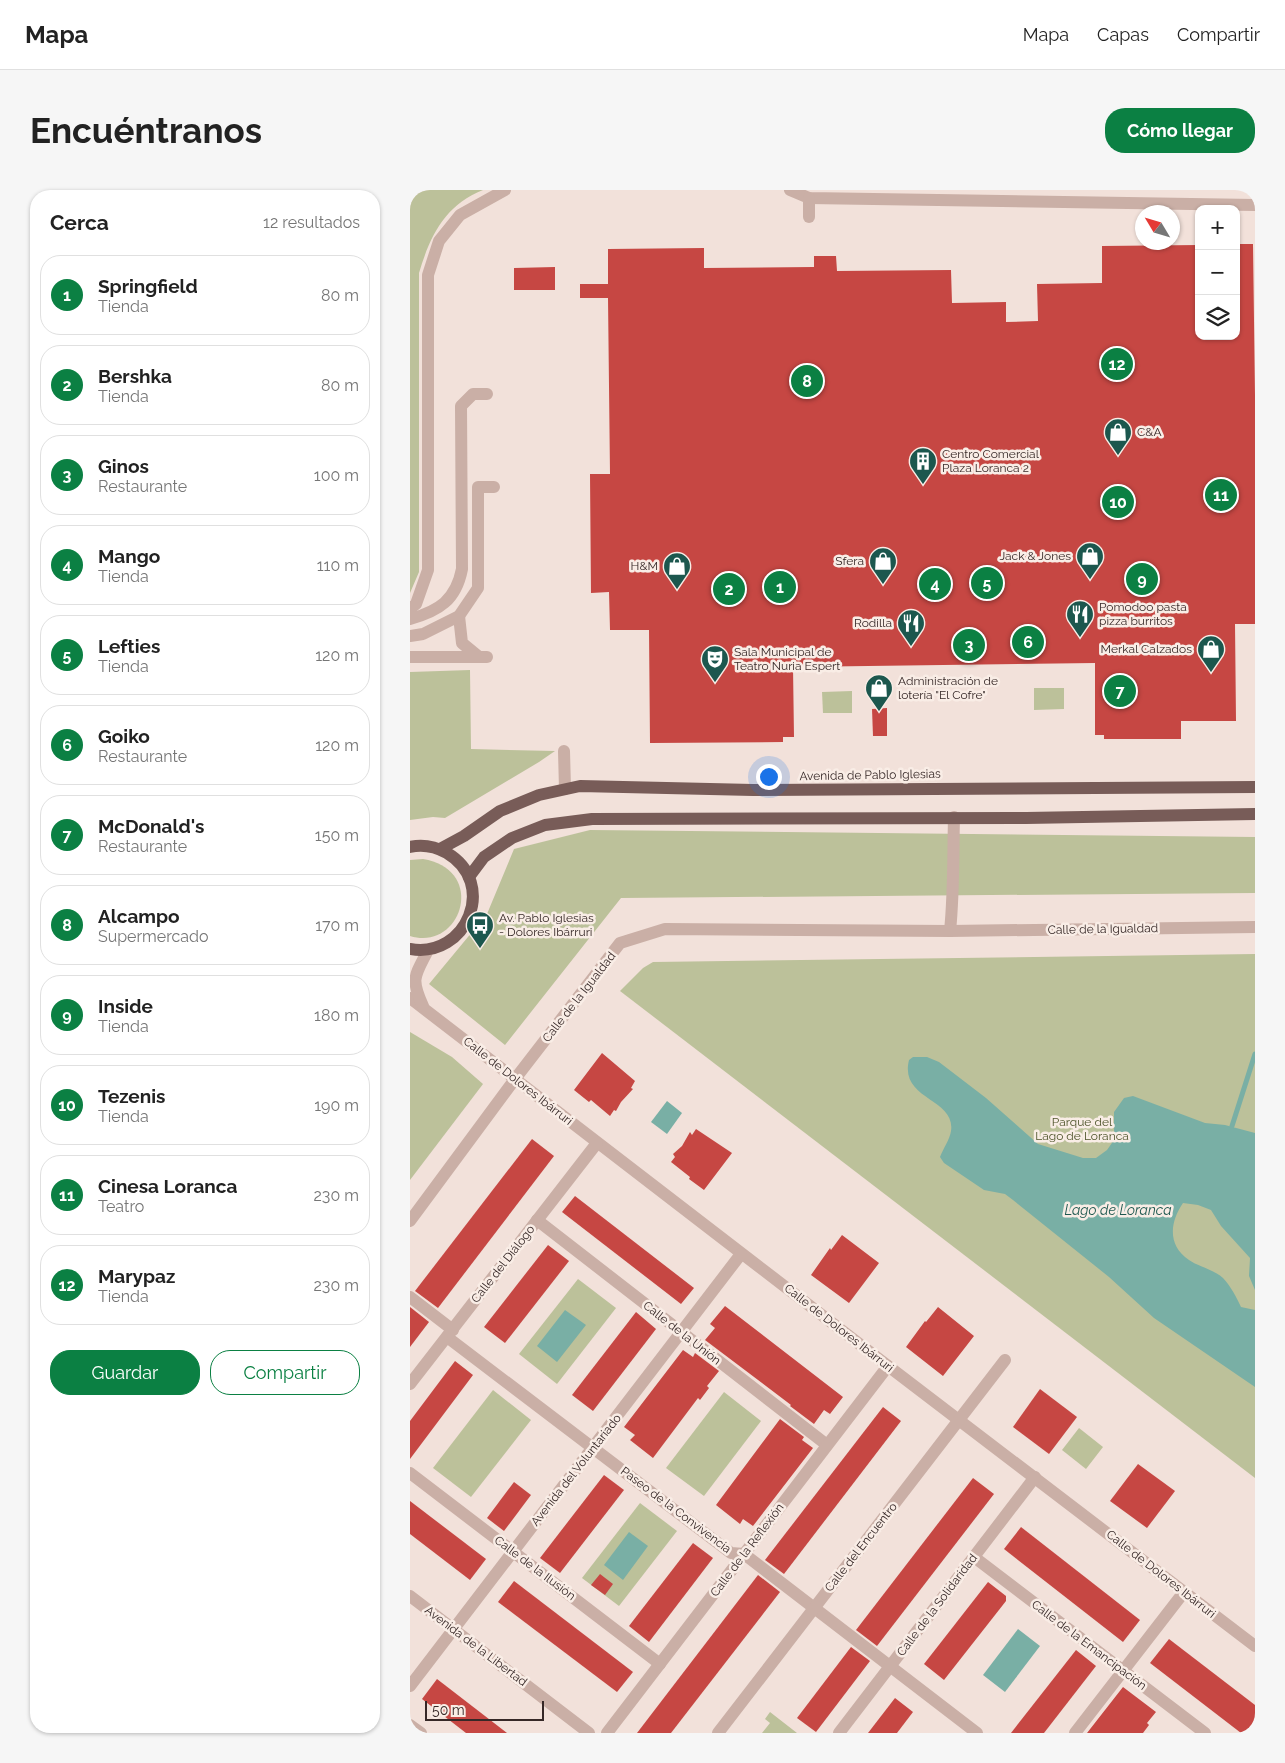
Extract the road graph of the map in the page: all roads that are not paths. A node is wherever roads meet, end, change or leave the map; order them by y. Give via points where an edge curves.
1 (505, 190) edge
2 (790, 190) edge
3 (810, 198) junction
4 (1255, 204) edge
5 (809, 217) dead end
6 (487, 394) dead end
7 (494, 487) dead end
8 (410, 609) edge
9 (459, 616) junction
10 (410, 619) edge
11 (410, 636) edge
12 (410, 657) edge
13 (564, 751) dead end
14 (1255, 787) edge
15 (565, 789) junction
16 (1255, 814) edge
17 (954, 817) junction
18 (410, 847) edge
19 (440, 849) junction
20 (469, 877) junction
21 (1255, 927) edge
22 (950, 931) junction
23 (410, 949) edge
24 (428, 950) junction
25 (410, 998) edge
26 (424, 1008) junction
27 (515, 1079) junction
28 (597, 1143) junction
29 (537, 1220) junction
30 (410, 1221) edge
31 (742, 1254) junction
32 (410, 1297) edge
33 (681, 1332) junction
34 (450, 1333) junction
35 (1005, 1360) dead end
36 (888, 1366) junction
37 (410, 1384) edge
38 (959, 1420) junction
39 (828, 1445) junction
40 (593, 1448) junction
41 (410, 1473) edge
42 (1035, 1477) junction
43 (513, 1552) junction
44 (744, 1554) junction
45 (974, 1557) junction
46 (1184, 1592) junction
47 (410, 1596) edge
48 (814, 1608) junction
49 (454, 1629) junction
50 (1255, 1646) edge
51 (660, 1664) junction
52 (890, 1666) junction
53 (1123, 1671) junction
54 (410, 1686) edge
55 (410, 1724) edge
56 (421, 1733) edge
57 (589, 1733) edge
58 (607, 1733) edge
59 (718, 1733) edge
60 (839, 1733) edge
61 (977, 1733) edge
62 (1076, 1733) edge
63 (1205, 1733) edge

1 - 8 street via 460,215 439,241 428,275 428,570 416,604
2 - 3 street
3 - 4 street
3 - 5 street
6 - 10 street via 473,394 461,406 460,582 448,602
7 - 9 street via 478,487 478,588
9 - 11 street via 423,634
9 - 12 street via 462,643 483,657
13 - 15 street
14 - 15 main road, Avenida de Pablo Iglesias via 753,790 580,786
15 - 19 main road, Avenida de Pablo Iglesias via 539,795 500,811
16 - 17 main road
17 - 20 main road via 592,819 545,825 512,838 484,857
17 - 22 street via 954,898
18 - 19 main road
19 - 20 main road via 463,866
20 - 24 main road via 473,905 468,922 450,942
21 - 22 street, Calle de la Igualdad
22 - 27 street, Calle de la Igualdad via 665,930 620,944
23 - 24 main road
24 - 26 street, Calle de Dolores Ibárruri via 414,977 415,989
25 - 26 street, Calle de Dolores Ibárruri
26 - 27 street, Calle de Dolores Ibárruri
27 - 28 street, Calle de Dolores Ibárruri
27 - 30 street, Calle de la Igualdad
28 - 29 street, Calle del Diálogo
28 - 31 street, Calle de Dolores Ibárruri
29 - 33 street, Calle de la Unión
29 - 34 street, Calle del Diálogo
31 - 33 street, Avenida del Voluntariado
31 - 36 street, Calle de Dolores Ibárruri
32 - 34 street, Paseo de la Convivencia
33 - 39 street, Calle de la Unión
33 - 40 street, Avenida del Voluntariado
34 - 37 street, Calle del Diálogo
34 - 40 street, Paseo de la Convivencia
35 - 38 street, Calle del Encuentro
36 - 38 street, Calle de Dolores Ibárruri
36 - 39 street, Calle de la Reflexión
38 - 42 street, Calle de Dolores Ibárruri
38 - 48 street, Calle del Encuentro
39 - 44 street, Calle de la Reflexión
40 - 43 street, Avenida del Voluntariado
40 - 44 street, Paseo de la Convivencia via 731,1553
41 - 43 street, Calle de la Ilusión
42 - 45 street, Calle de la Solidaridad
42 - 46 street, Calle de Dolores Ibárruri
43 - 49 street, Avenida del Voluntariado
43 - 51 street, Calle de la Ilusión
44 - 48 street, Paseo de la Convivencia
44 - 51 street, Calle de la Reflexión
45 - 52 street, Calle de la Solidaridad
45 - 53 street, Calle de la Emancipación
46 - 50 street, Calle de Dolores Ibárruri
46 - 53 street
47 - 49 street, Avenida de la Libertad
48 - 52 street, Paseo de la Convivencia
48 - 59 street, Calle del Encuentro
49 - 54 street, Avenida del Voluntariado
49 - 57 street, Avenida de la Libertad
51 - 58 street, Calle de la Reflexión
52 - 60 street, Calle de la Solidaridad
52 - 61 street, Paseo de la Convivencia
53 - 62 street
53 - 63 street, Calle de la Emancipación
55 - 56 street

